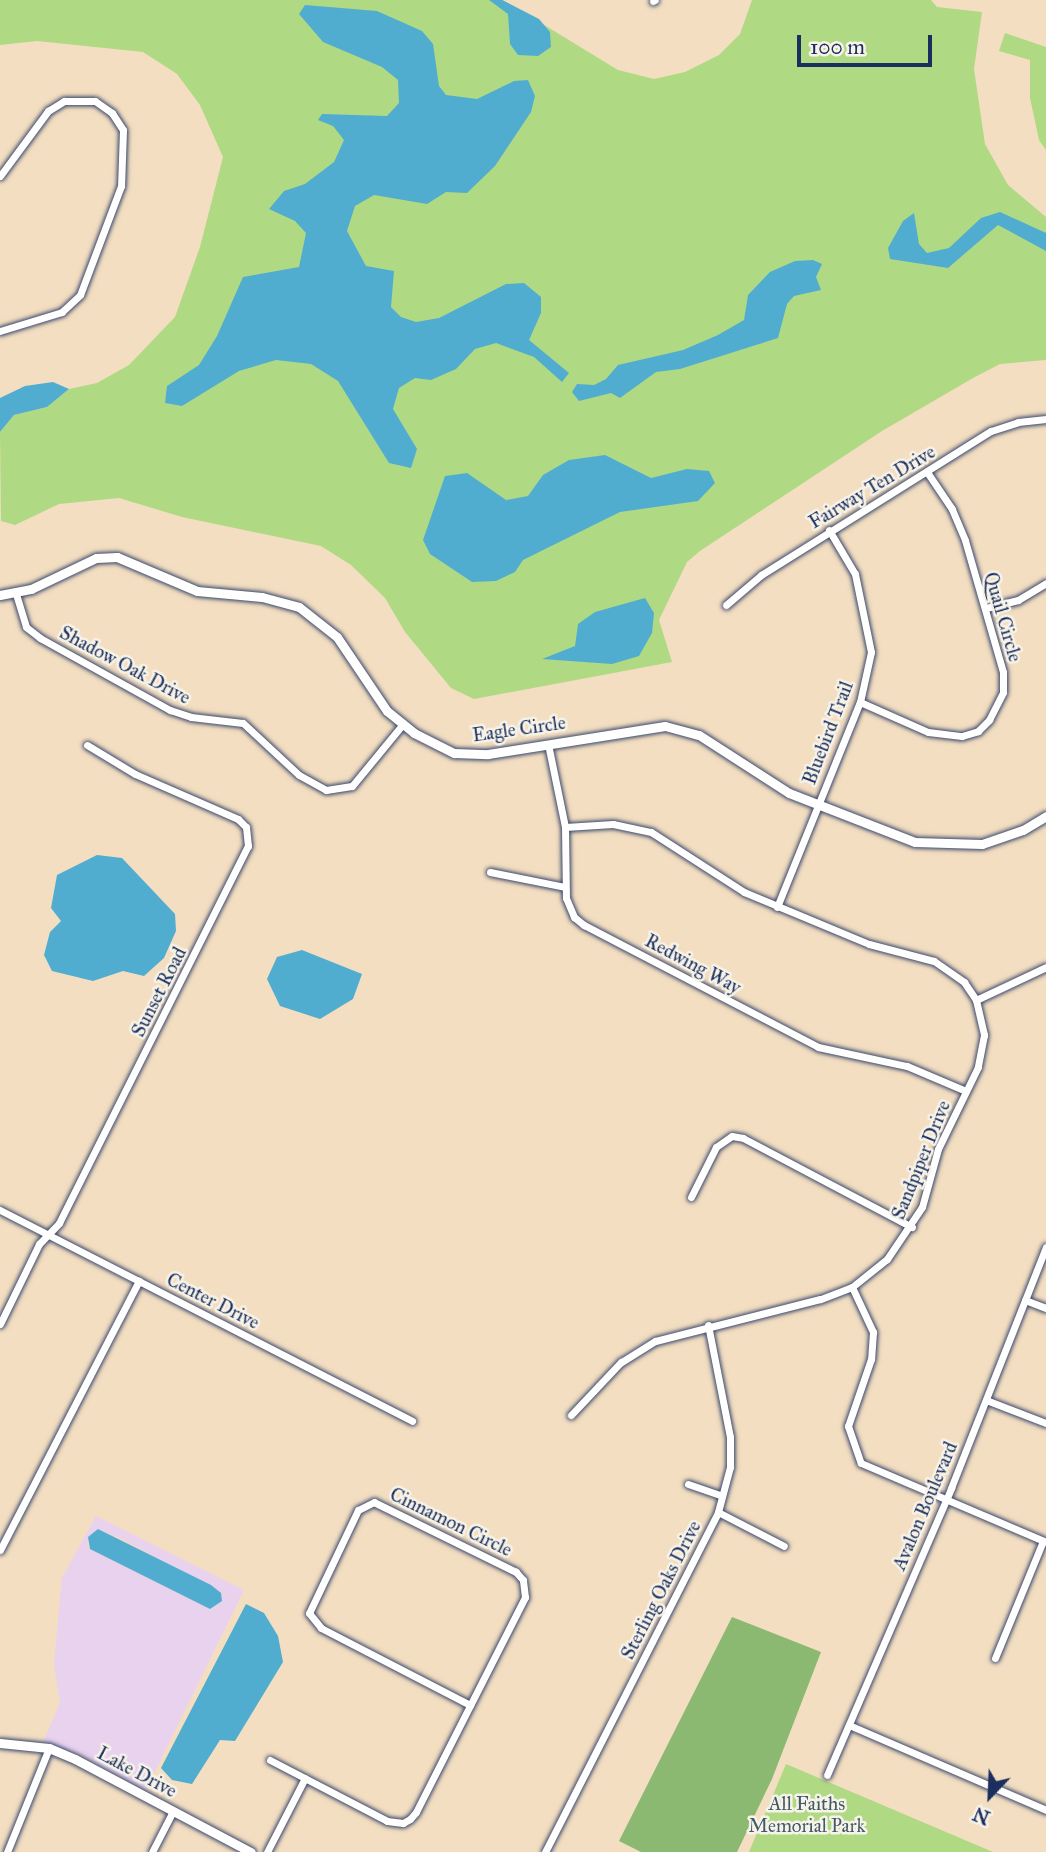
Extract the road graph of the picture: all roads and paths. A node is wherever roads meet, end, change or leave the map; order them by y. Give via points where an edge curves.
1 (0, 176) edge
2 (0, 331) edge
3 (1046, 419) edge
4 (927, 472) junction
5 (829, 530) junction
6 (1046, 583) edge
7 (16, 594) junction
8 (0, 595) edge
9 (726, 605) dead end
10 (986, 608) junction
11 (860, 702) junction
12 (403, 724) junction
13 (548, 744) junction
14 (88, 745) dead end
15 (817, 806) junction
16 (1046, 816) edge
17 (565, 827) junction
18 (490, 872) dead end
19 (565, 887) junction
20 (777, 907) junction
21 (1046, 967) edge
22 (976, 1000) junction
23 (966, 1091) junction
24 (691, 1197) dead end
25 (0, 1210) edge
26 (912, 1227) junction
27 (48, 1234) junction
28 (1046, 1247) edge
29 (139, 1281) junction
30 (852, 1287) junction
31 (1025, 1300) junction
32 (1046, 1308) edge
33 (0, 1324) edge
34 (709, 1325) junction
35 (986, 1400) junction
36 (571, 1415) dead end
37 (412, 1421) dead end
38 (1046, 1423) edge
39 (688, 1484) dead end
40 (722, 1496) junction
41 (944, 1501) junction
42 (718, 1512) junction
43 (1044, 1541) edge
44 (784, 1546) dead end
45 (0, 1550) edge
46 (995, 1658) dead end
47 (470, 1705) junction
48 (849, 1725) junction
49 (0, 1743) edge
50 (49, 1748) junction
51 (270, 1760) dead end
52 (827, 1774) dead end
53 (305, 1778) junction
54 (1046, 1810) edge
55 (173, 1811) junction
56 (7, 1852) edge
57 (152, 1852) edge
58 (251, 1852) edge
59 (267, 1852) edge
60 (545, 1852) edge

1 - 2 street via 48,111 64,101 95,101 112,113 123,130 121,186 80,295 62,312
3 - 4 street, Fairway Ten Drive via 992,431
4 - 5 street, Fairway Ten Drive
4 - 10 street, Quail Circle via 952,509
5 - 9 street, Fairway Ten Drive via 761,575
5 - 11 street, Bluebird Trail via 855,574 867,622 871,652
6 - 10 street via 1018,600
7 - 8 street, Eagle Circle
7 - 12 street, Eagle Circle via 106,556 197,591 281,600 327,625 375,697
7 - 12 street, Shadow Oak Drive via 26,627 40,638 170,710 243,723 299,775 326,790 352,786
10 - 11 street, Quail Circle via 1003,672 1003,692 998,708 978,731 946,736 928,732
11 - 15 street, Bluebird Trail
12 - 13 street, Eagle Circle via 443,749 463,754
13 - 15 street, Eagle Circle via 646,727 684,729 719,746 769,783
13 - 17 street, Redwing Way
14 - 27 street, Sunset Road via 135,774 238,819 246,827 248,846 59,1223
15 - 16 street, Eagle Circle via 892,836 941,846 1001,839
15 - 20 street, Bluebird Trail
17 - 19 street, Redwing Way
17 - 20 street via 613,824 651,832 724,881
18 - 19 street
19 - 23 street, Redwing Way via 569,908 584,925 818,1047 906,1066
20 - 22 street via 869,944 934,961 964,982
21 - 22 street
22 - 23 street, Sandpiper Drive via 983,1050
23 - 26 street, Sandpiper Drive via 938,1149
24 - 26 street via 716,1147 732,1136
25 - 27 street, Center Drive
26 - 30 street, Sandpiper Drive via 887,1259
27 - 29 street, Center Drive
27 - 33 street, Sunset Road
28 - 31 street, Avalon Boulevard
29 - 37 street, Center Drive
29 - 45 street
30 - 34 street, Sandpiper Drive
30 - 41 street via 869,1319 873,1347 848,1426 854,1452 873,1472
31 - 32 street
31 - 35 street, Avalon Boulevard
34 - 36 street, Sandpiper Drive via 639,1350 621,1362
34 - 40 street, Sterling Oaks Drive via 730,1437
35 - 38 street
35 - 41 street, Avalon Boulevard
39 - 40 street
40 - 42 street, Sterling Oaks Drive
41 - 43 street
41 - 48 street, Avalon Boulevard
42 - 44 street
42 - 60 street, Sterling Oaks Drive
43 - 46 street
47 - 47 street, Cinnamon Circle via 313,1621 310,1605 358,1510 366,1505 387,1505 516,1572 523,1580 525,1597
47 - 53 street via 416,1812 403,1823 387,1821
48 - 52 street, Avalon Boulevard
48 - 54 street
49 - 50 street, Lake Drive
50 - 55 street, Lake Drive
50 - 56 street
51 - 53 street
53 - 59 street
55 - 57 street
55 - 58 street, Lake Drive

